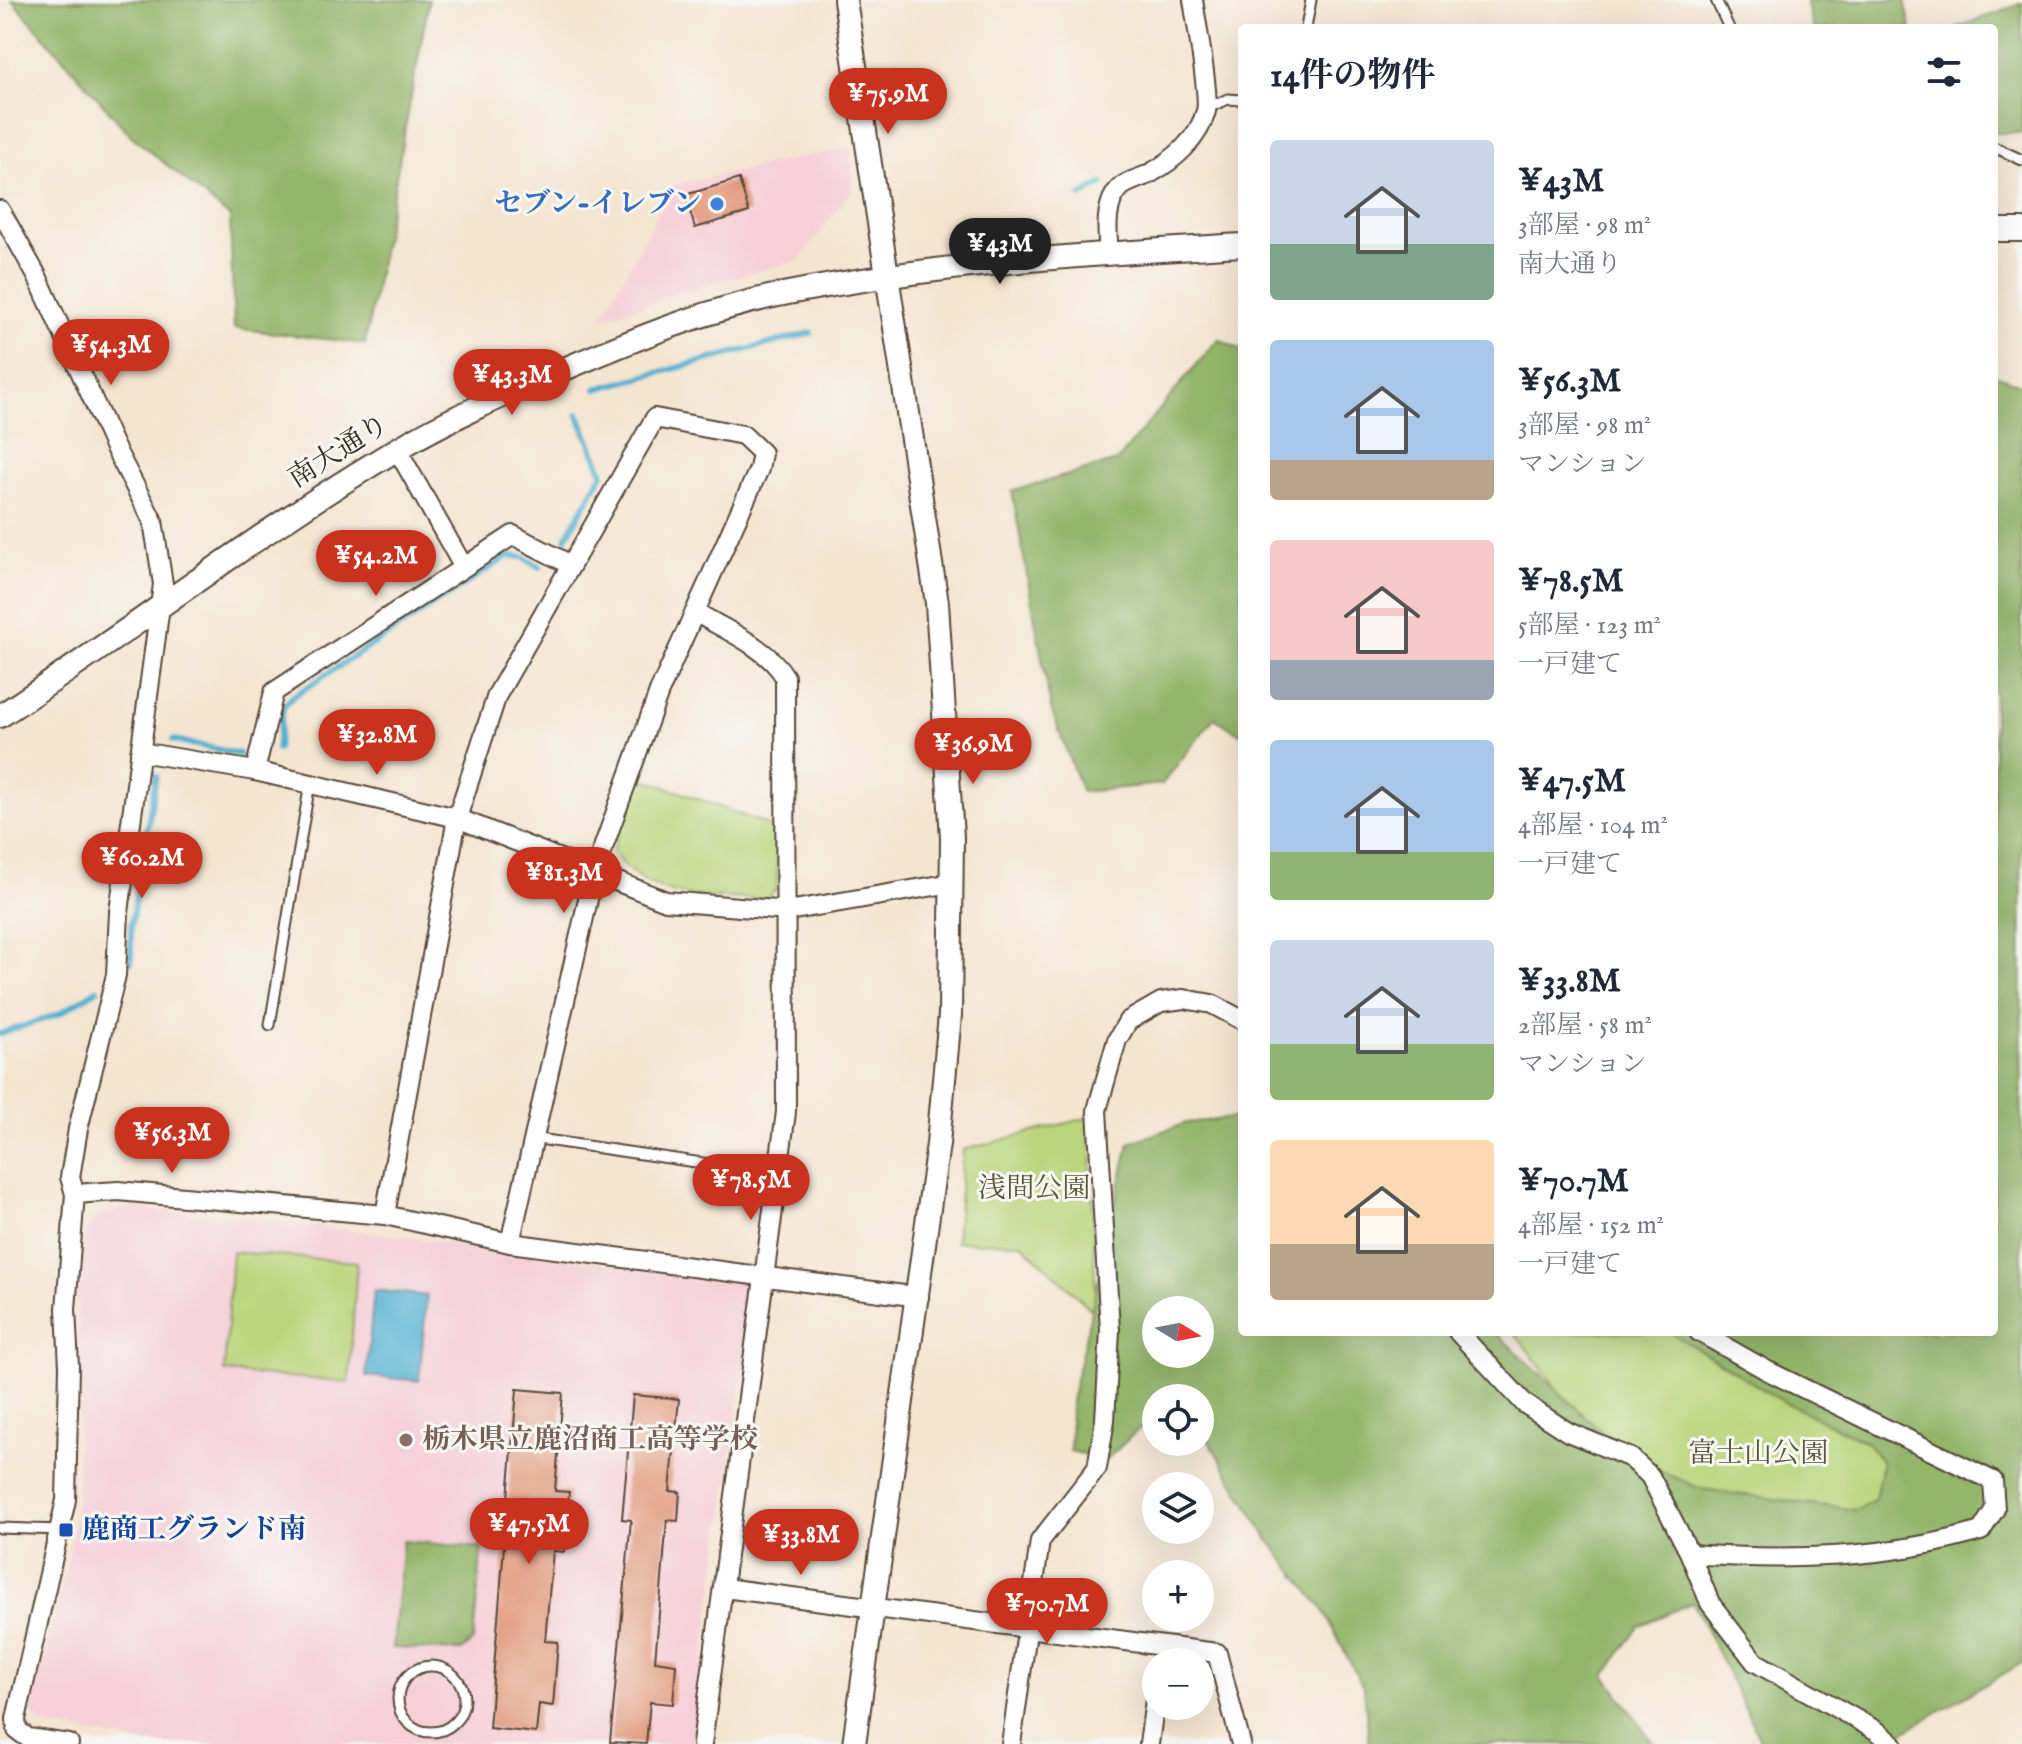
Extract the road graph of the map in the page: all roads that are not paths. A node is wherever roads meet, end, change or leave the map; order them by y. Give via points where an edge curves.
1 (845, 0) edge
2 (1193, 0) edge
3 (1311, 0) edge
4 (1716, 0) edge
5 (1307, 24) edge
6 (1727, 24) edge
7 (1238, 100) edge
8 (1207, 108) junction
9 (1998, 149) edge
10 (2022, 160) edge
11 (0, 210) edge
12 (1998, 230) edge
13 (2022, 230) edge
14 (1238, 245) edge
15 (1109, 253) junction
16 (886, 279) junction
17 (397, 449) junction
18 (569, 564) junction
19 (463, 566) junction
20 (161, 605) junction
21 (697, 613) junction
22 (0, 716) edge
23 (140, 752) junction
24 (255, 771) junction
25 (310, 783) junction
26 (457, 818) junction
27 (594, 873) junction
28 (952, 883) junction
29 (788, 911) junction
30 (1238, 1018) edge
31 (270, 1025) dead end
32 (532, 1138) junction
33 (777, 1174) junction
34 (75, 1194) junction
35 (385, 1215) junction
36 (510, 1243) junction
37 (767, 1274) junction
38 (919, 1297) junction
39 (1462, 1336) edge
40 (1706, 1336) edge
41 (0, 1528) edge
42 (61, 1530) junction
43 (1690, 1554) junction
44 (724, 1588) junction
45 (872, 1607) junction
46 (1029, 1629) junction
47 (1142, 1650) edge
48 (1214, 1653) edge
49 (1152, 1720) edge
50 (9, 1730) edge
51 (432, 1733) junction
52 (69, 1744) edge
53 (431, 1744) edge
54 (702, 1744) edge
55 (854, 1744) edge
56 (1011, 1744) edge
57 (1149, 1744) edge
58 (1241, 1744) edge
59 (1893, 1744) edge

1 - 16 street
2 - 8 street
3 - 5 lane
4 - 6 lane
7 - 8 lane
8 - 15 street via 1180,152 1120,188 1106,227
9 - 10 lane
11 - 20 street via 37,276 153,521
12 - 13 street
14 - 15 street, 南大通り
15 - 16 street, 南大通り
16 - 17 street, 南大通り via 786,293 672,326 513,391
16 - 28 street via 937,603
17 - 19 street
17 - 20 street, 南大通り
18 - 19 street via 513,535
18 - 21 street via 655,418 743,435 762,453 759,469
18 - 26 street via 497,695
19 - 24 street via 274,692
20 - 22 street, 南大通り
20 - 23 street
21 - 27 street via 659,692
21 - 29 street via 760,650 785,677
23 - 24 street
23 - 34 street via 116,975 78,1129 70,1177
24 - 25 street
25 - 26 street
25 - 31 lane
26 - 27 street
26 - 35 street
27 - 29 street via 666,901
27 - 32 street
28 - 29 street
28 - 38 street via 950,1015
29 - 33 street via 786,1112
30 - 46 street via 1212,1004 1161,1002 1128,1021 1117,1040 1097,1110 1110,1330 1105,1420 1097,1468 1040,1541
32 - 33 lane
32 - 36 street
33 - 37 street
34 - 35 street via 118,1191
34 - 42 street via 66,1309 68,1460
35 - 36 street
36 - 37 street
37 - 38 street
37 - 44 street
38 - 45 street
39 - 43 street via 1525,1404 1568,1432 1631,1458 1650,1476
40 - 43 street via 1993,1481 1995,1509 1981,1531 1901,1550 1821,1557
41 - 42 lane
42 - 50 street via 16,1719
43 - 59 street via 1710,1603 1755,1662
44 - 45 street
44 - 54 street
45 - 46 street
45 - 55 street
46 - 47 street
46 - 56 street
48 - 58 street
49 - 57 street
50 - 52 street
51 - 51 lane via 404,1718 398,1697 416,1670 437,1667 462,1686 464,1707 452,1725
51 - 53 lane

